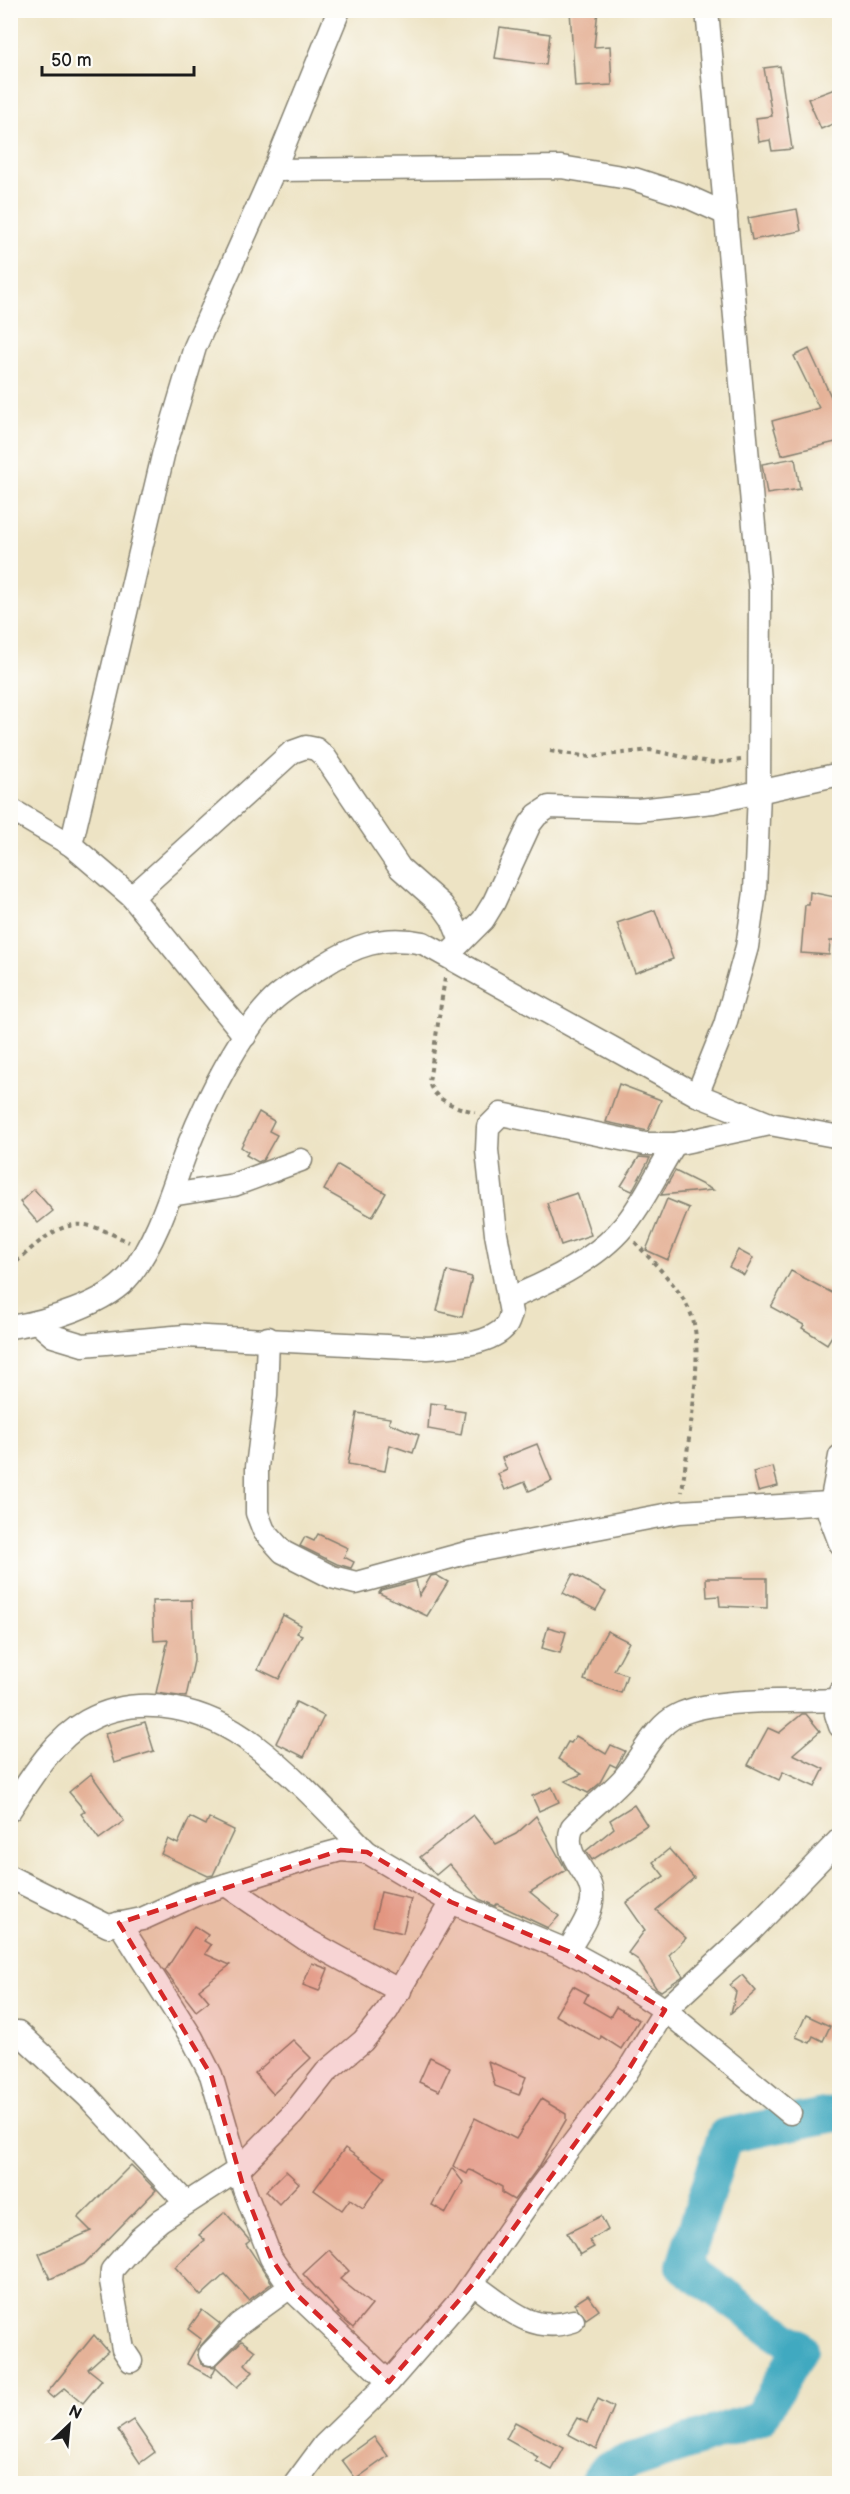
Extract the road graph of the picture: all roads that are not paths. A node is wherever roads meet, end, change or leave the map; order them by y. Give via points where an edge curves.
1 (339, 10) edge
2 (707, 10) edge
3 (274, 170) junction
4 (726, 214) junction
5 (840, 774) edge
6 (759, 792) junction
7 (10, 809) edge
8 (71, 845) junction
9 (132, 897) junction
10 (454, 949) junction
11 (245, 1036) junction
12 (697, 1095) junction
13 (770, 1124) junction
14 (840, 1137) edge
15 (675, 1144) junction
16 (301, 1160) dead end
17 (171, 1195) junction
18 (508, 1299) junction
19 (38, 1323) junction
20 (10, 1327) edge
21 (268, 1338) junction
22 (840, 1456) edge
23 (829, 1503) junction
24 (840, 1543) edge
25 (838, 1696) edge
26 (840, 1726) edge
27 (18, 1779) edge
28 (10, 1810) edge
29 (840, 1839) edge
30 (367, 1852) junction
31 (10, 1877) edge
32 (226, 1885) junction
33 (451, 1902) junction
34 (119, 1923) junction
35 (568, 1951) junction
36 (400, 1991) junction
37 (665, 2010) junction
38 (18, 2032) dead end
39 (790, 2113) dead end
40 (238, 2170) junction
41 (186, 2203) junction
42 (473, 2284) junction
43 (290, 2287) junction
44 (573, 2321) dead end
45 (210, 2354) dead end
46 (131, 2361) dead end
47 (389, 2382) junction
48 (295, 2484) edge

1 - 3 street
2 - 4 street
3 - 4 street via 561,167 634,179
3 - 8 street via 195,347 164,451
4 - 6 street via 760,591
5 - 6 street
6 - 10 street via 713,802 638,810 549,807 530,824 483,920
6 - 12 street via 755,891 747,947 725,1026
7 - 8 street
8 - 9 street
9 - 10 street via 265,774 292,752 306,747 316,749 324,757 400,868 442,905 452,919
9 - 11 street
10 - 11 street via 398,938 362,946 289,987
10 - 12 street
11 - 17 street via 217,1084
12 - 13 street
13 - 14 street
13 - 15 street
15 - 18 street via 623,1227 558,1277
15 - 18 street via 645,1144 501,1114 496,1117 489,1127 487,1150 491,1202
16 - 17 street via 234,1185
17 - 19 street via 129,1277 87,1304
18 - 21 street via 511,1313 506,1326 490,1337 454,1345 387,1346
19 - 20 street
19 - 21 street via 53,1336 83,1345 185,1336
21 - 23 street via 257,1513 264,1531 284,1552 332,1577 356,1583 466,1553 680,1512
22 - 23 street
23 - 24 street via 828,1514
25 - 26 street
25 - 35 street via 693,1709 675,1716 661,1728 621,1781 572,1827 569,1851 589,1884 592,1902
27 - 28 street
27 - 30 street via 87,1721 139,1704 183,1710 219,1723 253,1744 305,1789
29 - 37 street via 752,1930
30 - 32 street via 341,1850
30 - 33 street
31 - 34 street via 108,1926
32 - 34 street via 142,1919
32 - 36 street via 305,1939
33 - 35 street
33 - 36 street
34 - 40 street via 211,2075
35 - 37 street
36 - 40 street via 363,2040 326,2072 293,2114
37 - 39 street
37 - 42 street via 627,2072
38 - 41 street via 111,2121
40 - 41 street
40 - 43 street via 271,2258
41 - 46 street via 140,2238 112,2270 123,2349
42 - 44 street via 539,2325
42 - 47 street
43 - 45 street via 239,2324
43 - 47 street
47 - 48 street via 324,2445

